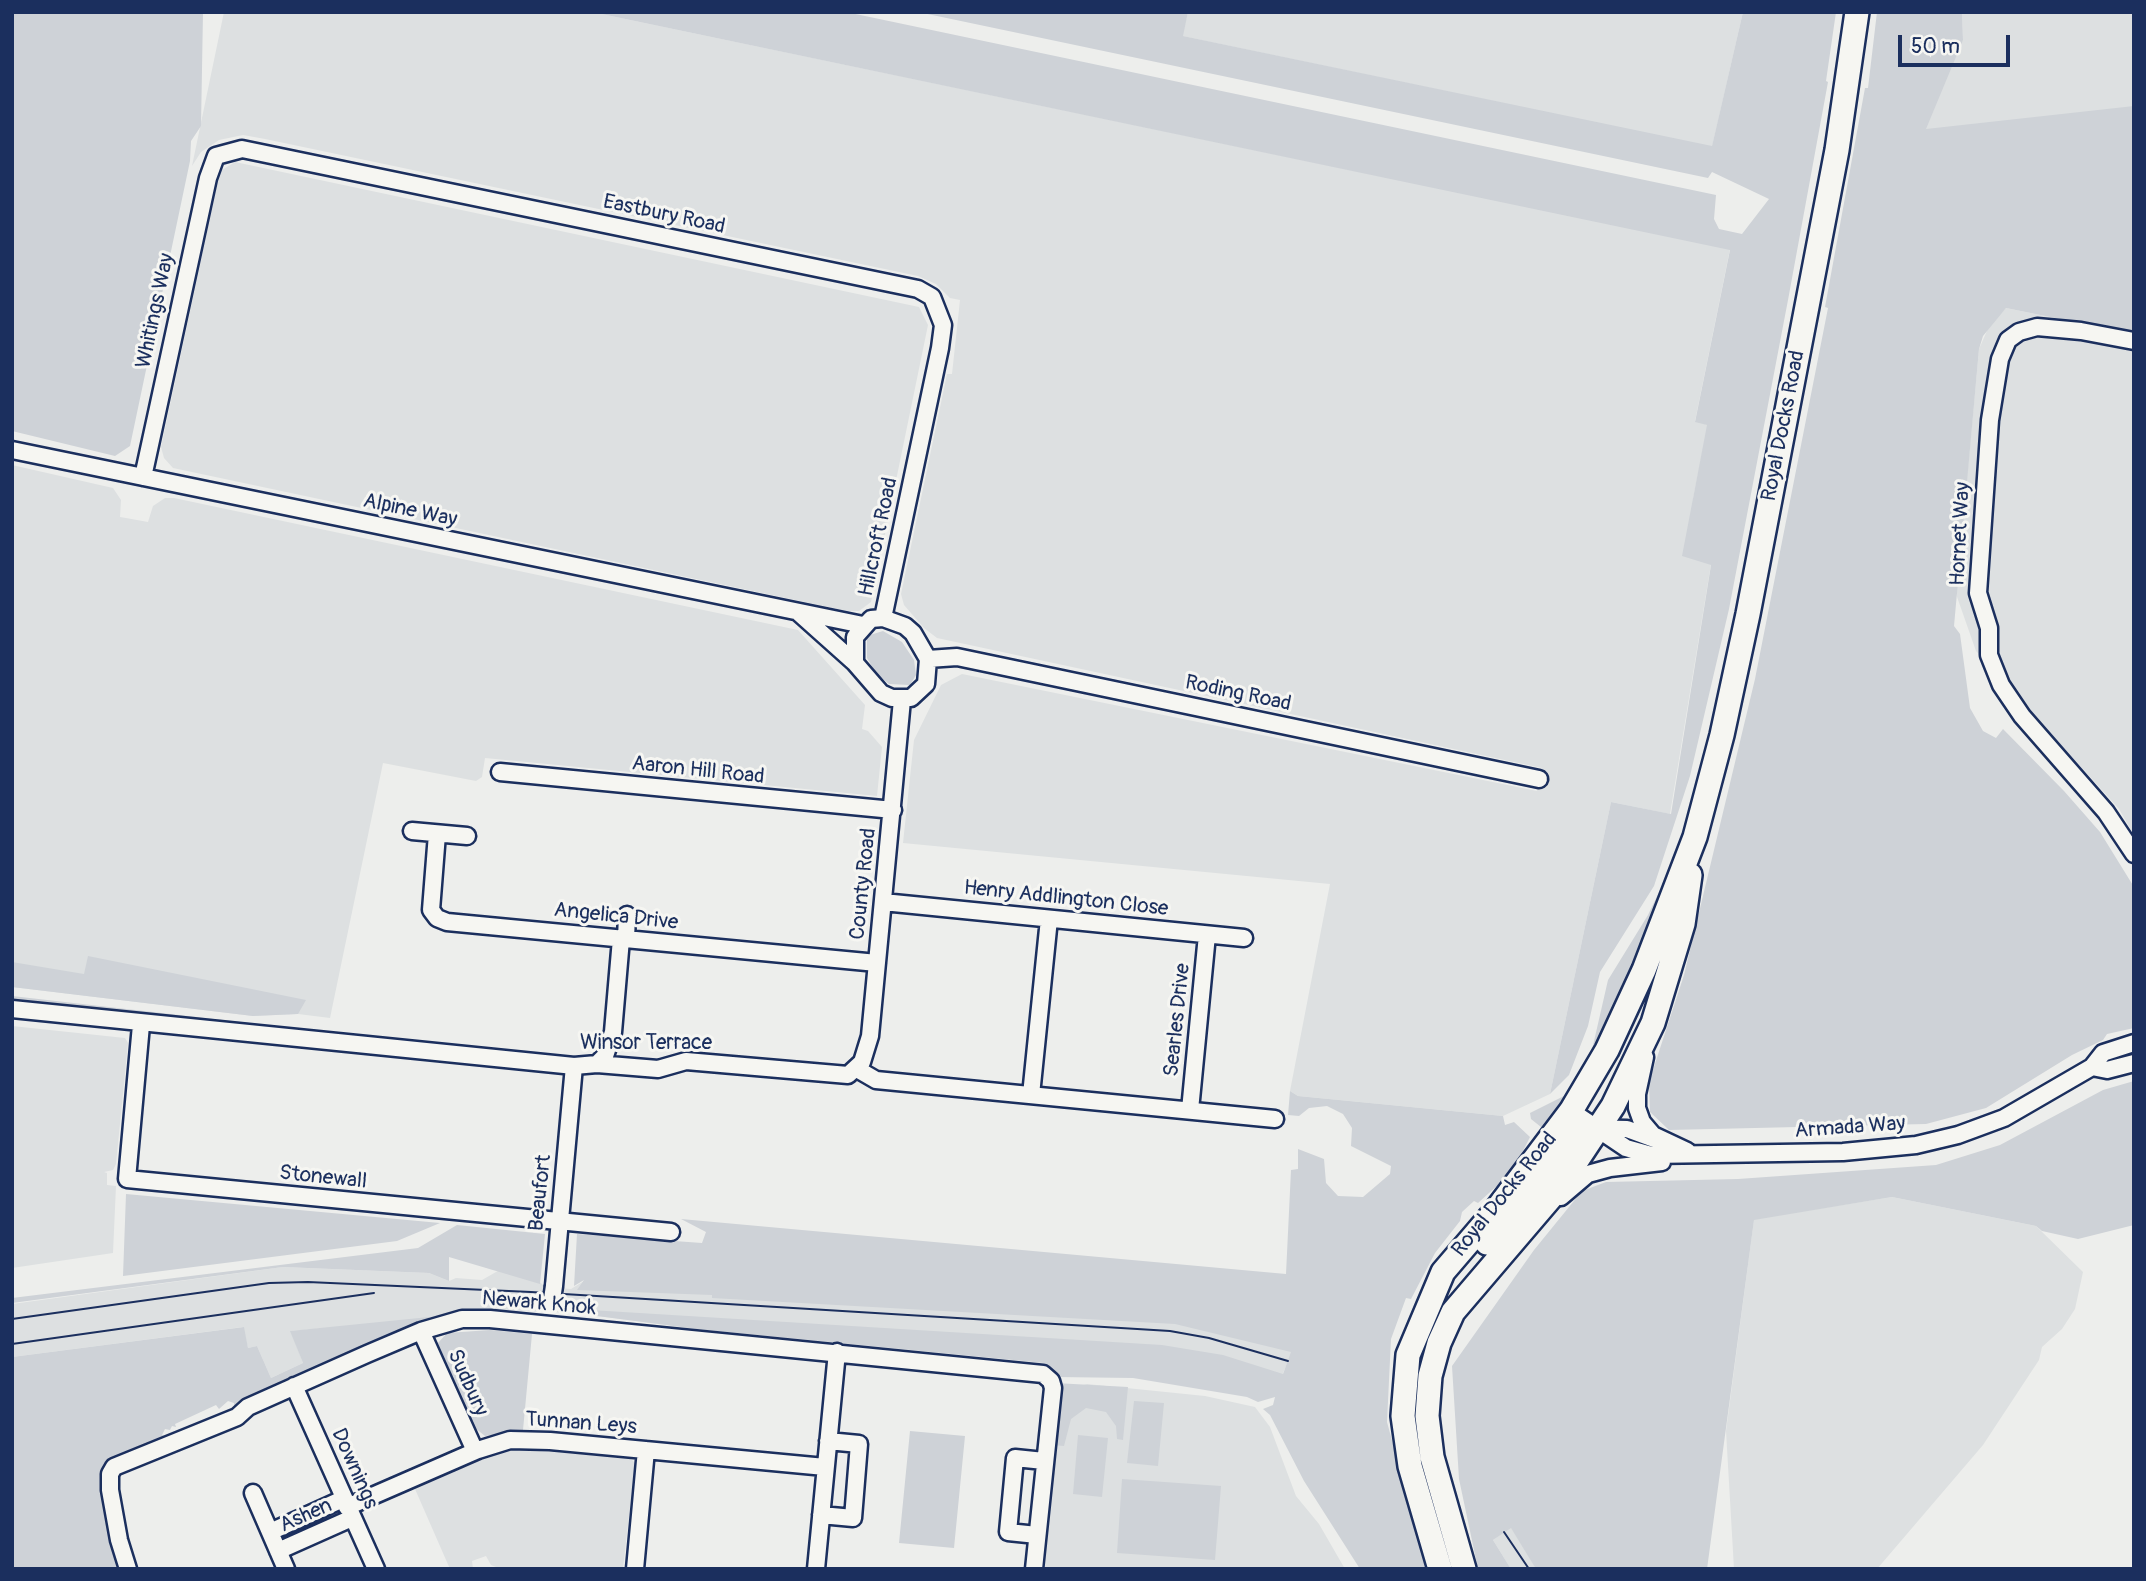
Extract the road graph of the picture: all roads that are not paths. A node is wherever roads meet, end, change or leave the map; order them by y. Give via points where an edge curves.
1 (1857, 12) edge
2 (216, 156) joint
3 (2134, 341) edge
4 (12, 450) edge
5 (915, 464) joint
6 (143, 477) junction
7 (798, 613) junction
8 (883, 618) junction
9 (863, 625) junction
10 (928, 659) junction
11 (855, 663) junction
12 (902, 700) junction
13 (500, 772) dead end
14 (1539, 779) dead end
15 (893, 810) junction
16 (412, 831) dead end
17 (436, 834) junction
18 (467, 836) dead end
19 (1695, 837) junction
20 (2134, 854) edge
21 (883, 902) junction
22 (627, 915) dead end
23 (1049, 919) junction
24 (1207, 934) junction
25 (1244, 938) dead end
26 (623, 939) junction
27 (877, 963) junction
28 (12, 1009) edge
29 (1653, 1023) junction
30 (141, 1025) junction
31 (2134, 1043) edge
32 (2134, 1063) edge
33 (597, 1064) junction
34 (574, 1066) junction
35 (2092, 1067) junction
36 (857, 1069) junction
37 (1031, 1095) junction
38 (1190, 1110) junction
39 (1571, 1111) junction
40 (1275, 1119) dead end
41 (1600, 1129) junction
42 (1662, 1141) junction
43 (1560, 1154) joint
44 (1699, 1155) junction
45 (560, 1222) junction
46 (671, 1232) dead end
47 (1516, 1241) junction
48 (1428, 1302) junction
49 (549, 1325) junction
50 (421, 1331) junction
51 (837, 1352) junction
52 (294, 1386) junction
53 (828, 1441) junction
54 (646, 1450) junction
55 (475, 1451) junction
56 (1044, 1461) junction
57 (825, 1467) junction
58 (253, 1493) dead end
59 (347, 1508) junction
60 (821, 1515) junction
61 (270, 1532) junction
62 (1037, 1535) junction
63 (1456, 1537) junction
64 (278, 1551) junction
65 (128, 1569) edge
66 (286, 1569) edge
67 (376, 1569) edge
68 (635, 1569) edge
69 (816, 1569) edge
70 (1034, 1569) edge
71 (1440, 1569) edge
72 (1464, 1569) edge
73 (1473, 1569) edge

1 - 19 highway, Royal Docks Road via 1808,303 1745,626
2 - 5 street, Eastbury Road via 242,149 918,289 932,297 943,325
2 - 6 street, Whitings Way via 177,311
3 - 20 street, Hornet Way via 2037,327 2008,341 2000,359 1990,420 1978,593 1989,628 1989,655 2006,694 2106,812
4 - 6 street, Alpine Way
5 - 8 street, Hillcroft Road
6 - 7 street, Alpine Way
7 - 9 street, Alpine Way
7 - 11 street, Alpine Way
8 - 9 street, Alpine Way
8 - 10 street via 913,633
9 - 11 street via 855,637
10 - 12 street via 926,684
10 - 14 street, Roding Road via 957,657
11 - 12 street, Alpine Way via 881,693
12 - 15 street, County Road
13 - 15 street, Aaron Hill Road
15 - 21 street, County Road
16 - 17 street
17 - 18 street
17 - 26 street, Angelica Drive via 431,910 437,918
19 - 29 highway, Royal Docks Road via 1684,924
19 - 39 highway, Royal Docks Road via 1644,970 1607,1050
21 - 23 street, Henry Addlington Close
21 - 27 street, County Road
22 - 26 street
23 - 24 street, Henry Addlington Close
23 - 37 street
24 - 25 street, Henry Addlington Close
24 - 38 street, Searles Drive
26 - 27 street, Angelica Drive
26 - 33 street via 612,1032 605,1056
27 - 36 street, County Road via 870,1036
28 - 30 street, Winsor Terrace
29 - 41 highway, Royal Docks Road
29 - 42 street via 1638,1083 1637,1108 1647,1129
30 - 34 street, Winsor Terrace
30 - 45 street, Stonewall via 127,1179
31 - 35 street, Armada Way via 2104,1053
32 - 35 street, Armada Way via 2108,1070
33 - 34 street, Winsor Terrace
33 - 36 street, Winsor Terrace via 658,1069 686,1061 839,1076
34 - 45 street, Beaufort
35 - 44 street, Armada Way via 2004,1118 1937,1141 1843,1152
36 - 37 street via 876,1080
37 - 38 street
38 - 40 street
39 - 41 street, Armada Way
39 - 48 highway, Royal Docks Road via 1443,1272
41 - 42 street, Armada Way via 1626,1129
41 - 43 street, Armada Way via 1579,1128
41 - 44 street, Armada Way via 1637,1153
41 - 47 highway, Royal Docks Road
42 - 44 street, Armada Way
43 - 48 highway via 1514,1215
44 - 47 street via 1588,1174
45 - 46 street, Stonewall
45 - 49 street, Beaufort, bridge
47 - 63 highway, Royal Docks Road via 1453,1312 1430,1376 1427,1416 1432,1457
48 - 71 highway, Royal Docks Road via 1408,1354 1403,1416 1410,1466
49 - 50 street, Newark Knok via 462,1319
49 - 51 street, Newark Knok
50 - 52 street, Newark Knok
50 - 55 street, Sudbury
51 - 53 street
51 - 56 street, Newark Knok via 1043,1374 1051,1381
52 - 59 street, Downings
52 - 65 street, Newark Knok via 248,1407 237,1417 114,1466 110,1490
53 - 57 street
53 - 60 street via 859,1444 853,1518
54 - 55 street, Tunnan Leys via 517,1439
54 - 57 street, Tunnan Leys
54 - 68 street
55 - 59 street, Tunnan Leys
56 - 62 street
56 - 62 street via 1015,1458 1011,1495 1008,1532
57 - 60 street
58 - 61 street, Ashen
59 - 61 street, Ashen
59 - 64 street, Ashen
59 - 67 street, Downings
60 - 69 street
61 - 64 street, Ashen
62 - 70 street
63 - 72 highway, Royal Docks Road
63 - 73 highway
64 - 66 street, Ashen

